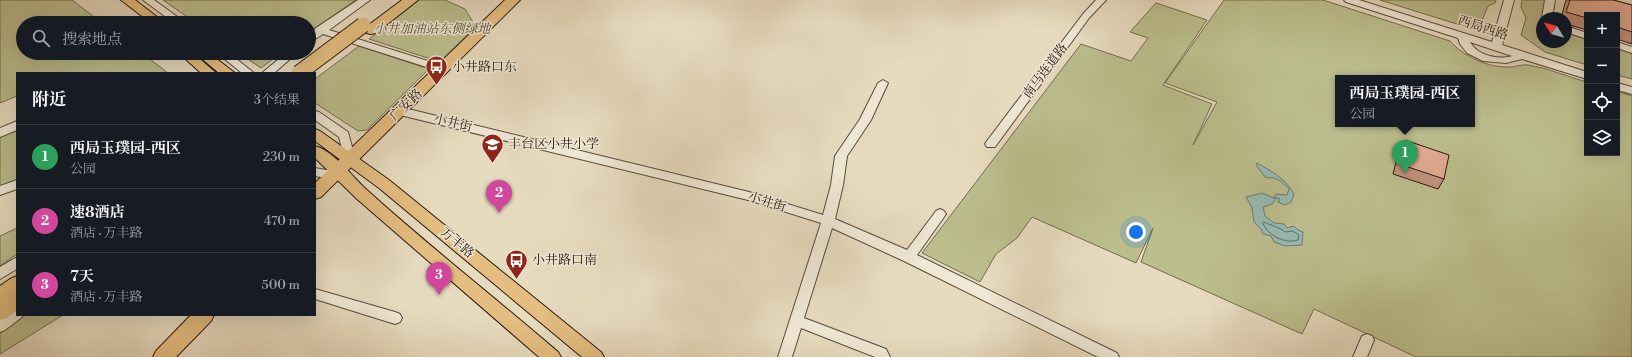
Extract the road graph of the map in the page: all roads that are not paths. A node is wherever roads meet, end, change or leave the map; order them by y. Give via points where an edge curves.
1 (114, 0) edge
2 (127, 0) edge
3 (148, 0) edge
4 (365, 0) edge
5 (397, 0) edge
6 (411, 0) edge
7 (513, 0) edge
8 (1101, 0) edge
9 (1349, 0) edge
10 (1361, 0) edge
11 (1509, 0) edge
12 (1550, 0) edge
13 (1548, 12) edge
14 (136, 16) edge
15 (149, 16) edge
16 (171, 16) edge
17 (367, 27) junction
18 (320, 30) junction
19 (1572, 31) edge
20 (316, 34) edge
21 (1584, 35) edge
22 (1463, 37) junction
23 (1497, 45) junction
24 (1620, 46) edge
25 (1632, 50) edge
26 (1521, 55) junction
27 (193, 60) edge
28 (210, 60) edge
29 (231, 60) edge
30 (283, 60) edge
31 (443, 69) junction
32 (1584, 71) edge
33 (208, 72) edge
34 (227, 72) edge
35 (248, 72) edge
36 (268, 72) edge
37 (300, 72) edge
38 (316, 72) edge
39 (1584, 75) edge
40 (1620, 82) edge
41 (883, 83) dead end
42 (1632, 86) edge
43 (1620, 87) edge
44 (1632, 91) edge
45 (400, 111) junction
46 (316, 116) edge
47 (16, 125) edge
48 (0, 133) edge
49 (316, 135) edge
50 (990, 144) dead end
51 (316, 152) edge
52 (349, 158) junction
53 (316, 172) edge
54 (337, 172) junction
55 (16, 184) edge
56 (384, 184) junction
57 (0, 191) edge
58 (316, 192) edge
59 (362, 195) junction
60 (940, 214) dead end
61 (828, 221) junction
62 (909, 256) junction
63 (16, 263) edge
64 (0, 274) edge
65 (16, 285) edge
66 (316, 294) edge
67 (0, 296) edge
68 (16, 300) edge
69 (0, 312) edge
70 (16, 314) edge
71 (203, 316) edge
72 (395, 318) dead end
73 (797, 321) junction
74 (0, 326) edge
75 (1367, 340) dead end
76 (163, 357) edge
77 (552, 357) edge
78 (595, 357) edge
79 (785, 357) edge
80 (883, 357) edge
81 (1112, 357) edge
82 (1360, 357) edge

1 - 14 main road
2 - 15 main road
3 - 16 street
4 - 18 street
5 - 17 highway
6 - 17 highway
7 - 31 highway, 广安路
8 - 50 street, 南马连道路 via 1086,16
9 - 22 street, 西局西路
10 - 23 street, 西局西路
11 - 23 street
12 - 13 street
17 - 37 highway, bridge
17 - 38 highway
18 - 20 street
18 - 31 street
19 - 21 street
22 - 23 street, 西局西路
22 - 26 street via 1464,43 1471,51 1491,59 1510,61
23 - 26 street, 西局西路
23 - 32 street, 西局西路
24 - 25 street
26 - 39 street, 西局西路
27 - 33 main road
28 - 34 main road
29 - 35 street
30 - 36 street
31 - 45 highway, 广安路
40 - 42 street
41 - 61 street via 865,120 842,156
43 - 44 street
45 - 52 highway, 广安路
45 - 61 street, 小井街 via 749,196
46 - 52 street via 344,136
47 - 48 street
49 - 52 main road, 万丰路
51 - 54 main road, 万丰路 via 329,161
52 - 54 highway, 广安路
52 - 56 main road, 万丰路
53 - 54 street
54 - 58 highway
54 - 59 main road, 万丰路
55 - 57 street
56 - 59 main road via 367,189
56 - 78 main road, 万丰路
59 - 77 main road, 万丰路
60 - 62 street
61 - 62 street, 小井街
61 - 73 street
62 - 81 street, 小井街
63 - 64 street
65 - 67 highway
66 - 72 street
68 - 69 highway
70 - 74 street
71 - 76 highway
73 - 79 street
73 - 80 street via 881,353
75 - 82 street

